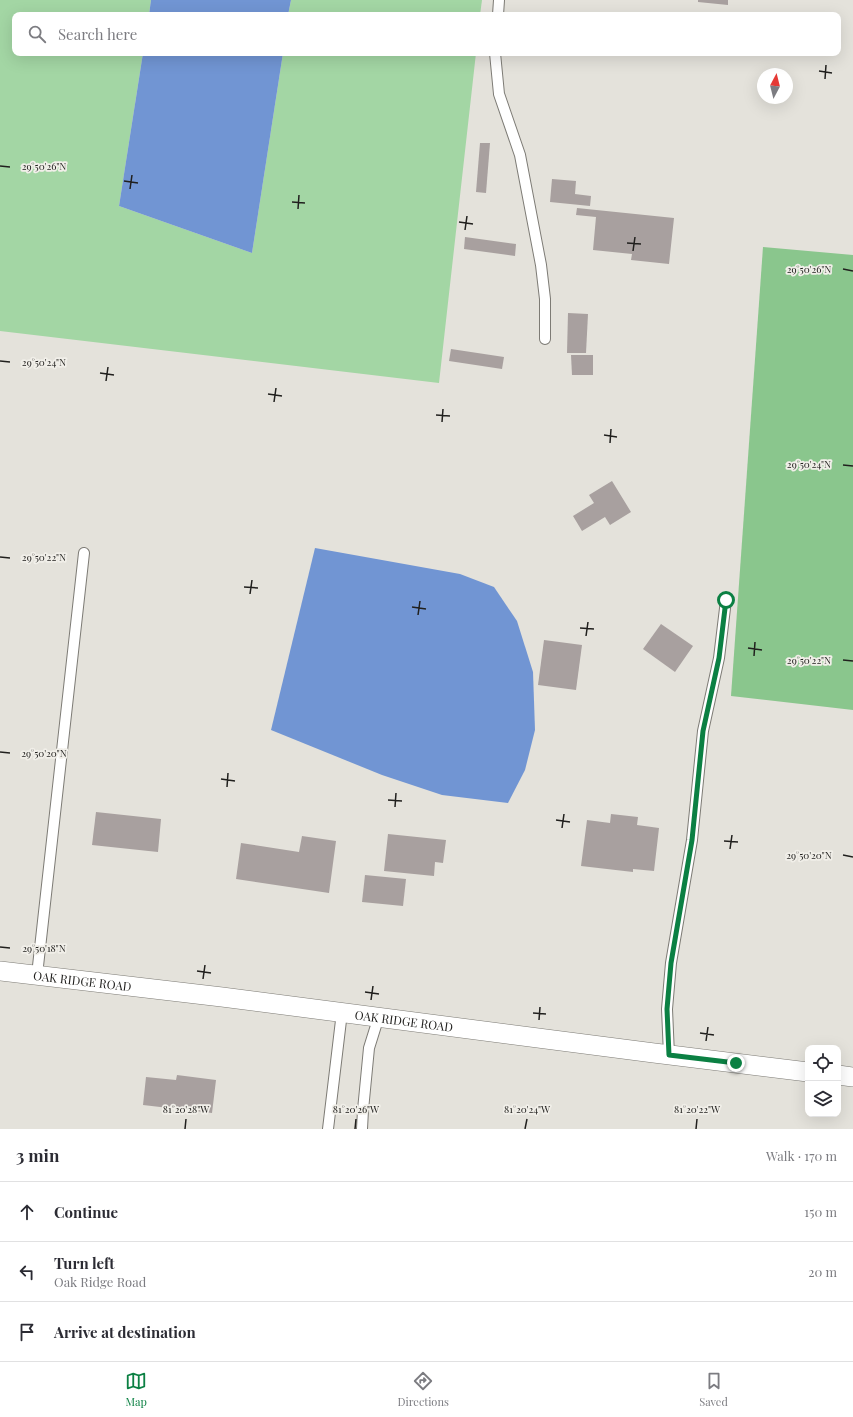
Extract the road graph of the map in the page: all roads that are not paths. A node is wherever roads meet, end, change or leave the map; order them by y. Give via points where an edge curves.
1 (499, 0) edge
2 (498, 12) edge
3 (495, 56) edge
4 (545, 339) dead end
5 (84, 553) dead end
6 (726, 600) dead end
7 (0, 971) edge
8 (36, 975) junction
9 (342, 1012) junction
10 (379, 1016) junction
11 (669, 1055) junction
12 (805, 1072) edge
13 (841, 1076) edge
14 (853, 1077) edge
15 (328, 1129) edge
16 (362, 1129) edge

1 - 2 lane
3 - 4 lane via 499,94 520,155 541,265
5 - 8 lane
6 - 11 lane via 719,658 703,731 692,840 671,963 667,1009
7 - 8 street, OAK RIDGE ROAD
8 - 9 street, OAK RIDGE ROAD
9 - 10 street, OAK RIDGE ROAD
9 - 15 lane
10 - 11 street, OAK RIDGE ROAD
10 - 16 lane via 369,1048
11 - 12 street, OAK RIDGE ROAD
13 - 14 street

